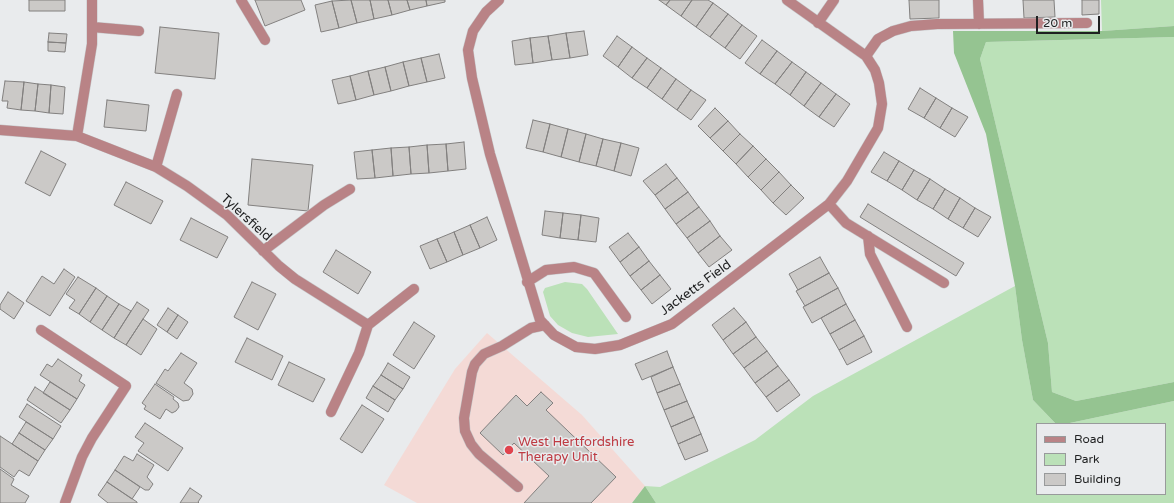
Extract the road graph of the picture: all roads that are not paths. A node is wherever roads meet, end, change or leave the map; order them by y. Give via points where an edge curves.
1 (92, 0) edge
2 (240, 0) edge
3 (499, 0) edge
4 (787, 0) edge
5 (834, 0) edge
6 (978, 0) edge
7 (488, 4) edge
8 (1087, 22) dead end
9 (818, 23) junction
10 (979, 24) junction
11 (92, 27) junction
12 (140, 31) dead end
13 (265, 40) dead end
14 (866, 56) junction
15 (177, 94) dead end
16 (0, 130) edge
17 (77, 136) junction
18 (156, 167) junction
19 (350, 189) dead end
20 (829, 204) junction
21 (868, 236) junction
22 (263, 251) junction
23 (528, 282) junction
24 (944, 284) dead end
25 (414, 289) dead end
26 (626, 317) dead end
27 (368, 324) junction
28 (545, 325) junction
29 (907, 327) dead end
30 (41, 330) dead end
31 (331, 412) dead end
32 (518, 487) dead end
33 (65, 503) edge

1 - 11 street
2 - 13 street
3 - 7 street, Jacketts Field
4 - 9 street, Jacketts Field
5 - 9 street
6 - 10 street
7 - 23 street, Jacketts Field via 473,31 468,50 472,78 490,154
8 - 10 street
9 - 14 street, Jacketts Field
10 - 14 street via 911,26 878,39
11 - 12 street
11 - 17 street via 92,44
14 - 20 street, Jacketts Field via 875,70 879,84 882,104 878,128 847,181
15 - 18 street
16 - 17 street, Tylersfield
17 - 18 street, Tylersfield
18 - 22 street, Tylersfield via 227,215
19 - 22 street via 324,205
20 - 21 street via 846,222
20 - 28 street, Jacketts Field via 672,324 647,335 620,345 595,349 576,347 554,335
21 - 24 street
21 - 29 street via 870,254
22 - 27 street, Tylersfield via 295,278
23 - 26 street via 546,270 574,267 594,272
23 - 28 street, Jacketts Field via 540,320
25 - 27 street
27 - 31 street via 359,353
28 - 32 street via 531,328 484,354 475,364 464,418 465,432 471,444
30 - 33 street via 126,386 82,456

